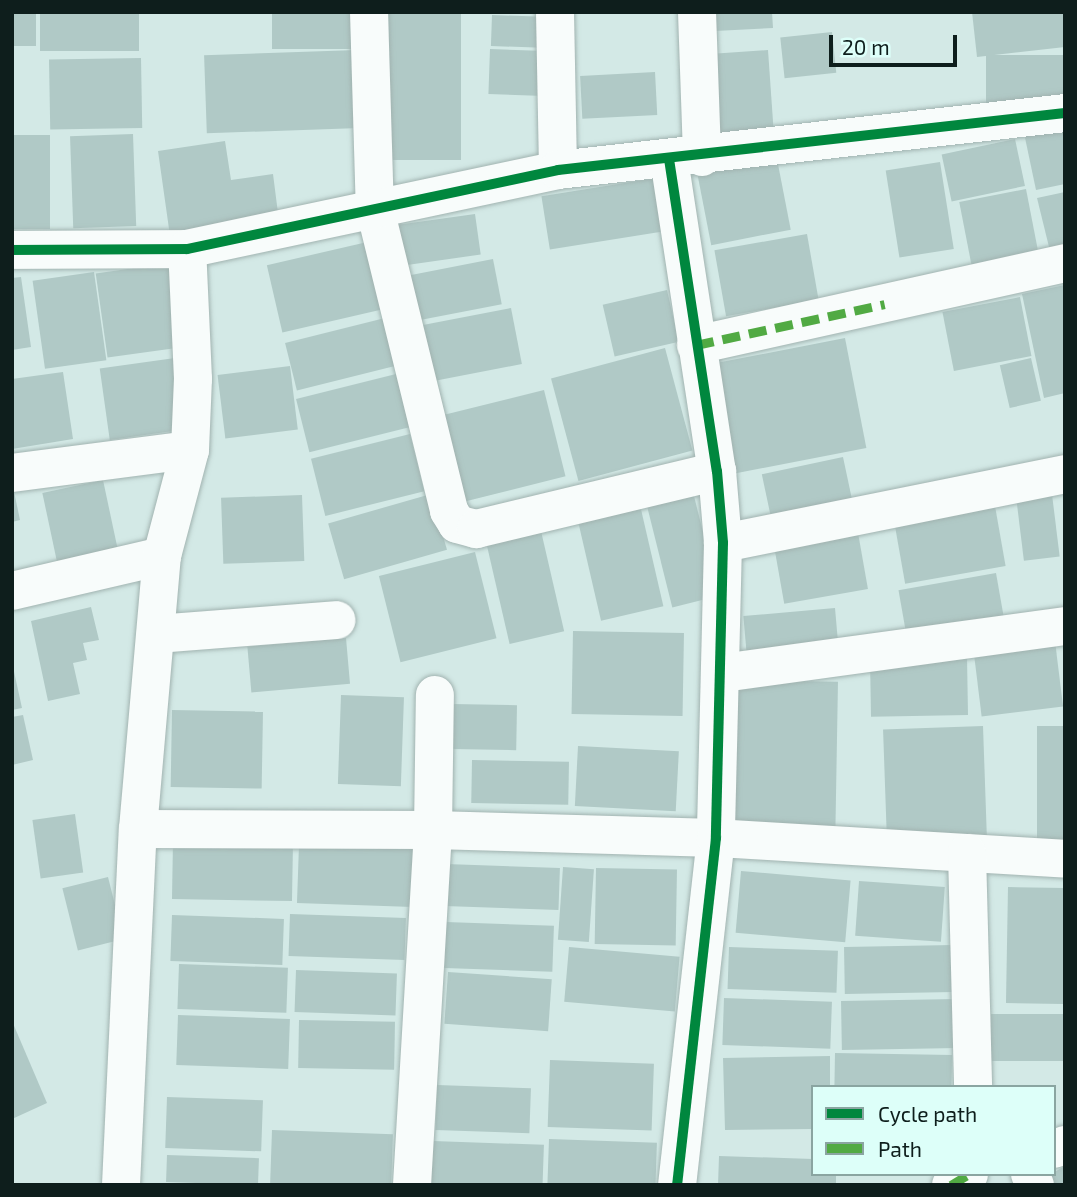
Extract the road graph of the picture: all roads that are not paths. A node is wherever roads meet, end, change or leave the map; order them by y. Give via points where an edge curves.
1 (369, 12) edge
2 (555, 12) edge
3 (697, 12) edge
4 (1065, 113) edge
5 (685, 158) junction
6 (558, 170) junction
7 (375, 209) junction
8 (187, 249) junction
9 (12, 250) edge
10 (1065, 264) edge
11 (696, 345) junction
12 (190, 450) junction
13 (717, 471) junction
14 (12, 473) edge
15 (1065, 474) edge
16 (723, 542) junction
17 (162, 556) junction
18 (12, 591) edge
19 (336, 620) dead end
20 (1065, 626) edge
21 (156, 634) junction
22 (722, 673) junction
23 (435, 695) dead end
24 (138, 829) junction
25 (433, 830) junction
26 (716, 838) junction
27 (967, 853) junction
28 (1065, 859) edge
29 (973, 1085) edge
30 (121, 1185) edge
31 (412, 1185) edge
32 (677, 1185) edge

1 - 7 street
2 - 6 street
3 - 5 street
4 - 5 street
5 - 6 street
5 - 11 street
6 - 7 street
7 - 8 street
7 - 13 street via 449,511 457,524 476,529
8 - 9 street
8 - 12 street via 193,379
10 - 11 street
11 - 13 street
12 - 14 street
12 - 17 street
13 - 16 street
15 - 16 street
16 - 22 street
17 - 18 street
17 - 21 street
19 - 21 street
20 - 22 street
21 - 24 street
22 - 26 street
23 - 25 street
24 - 25 street
24 - 30 street
25 - 26 street
25 - 31 street
26 - 27 street
26 - 32 street
27 - 28 street
27 - 29 street

